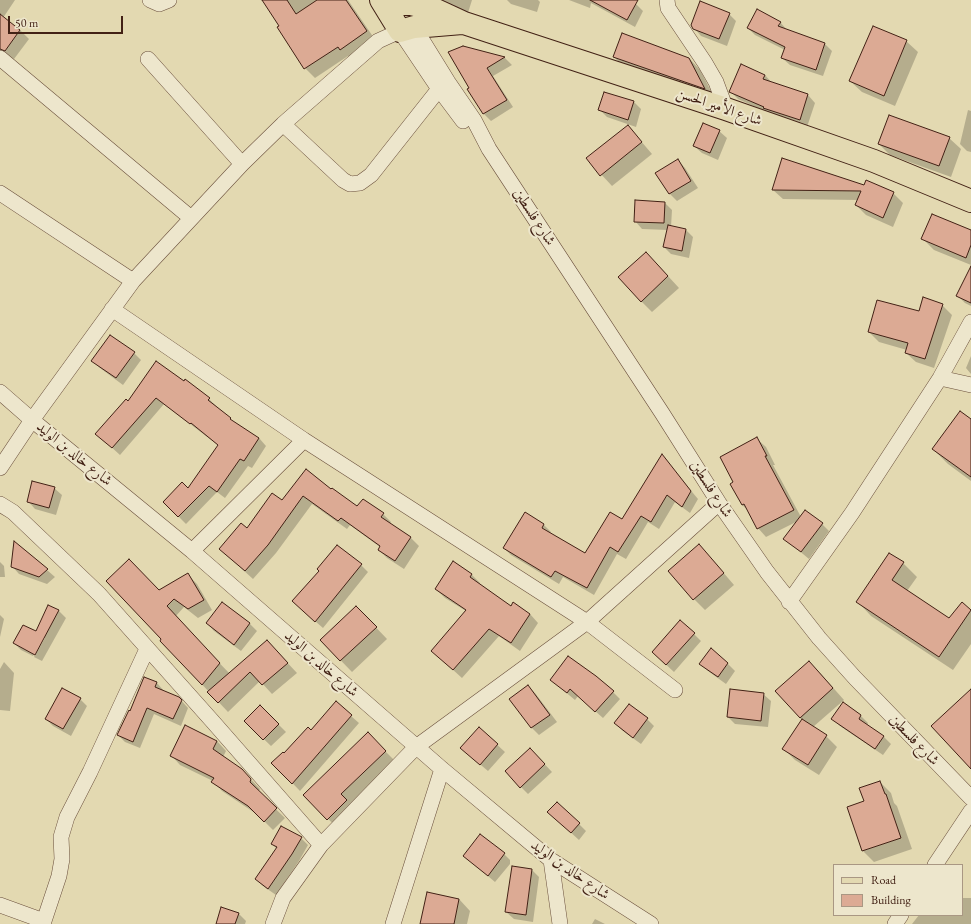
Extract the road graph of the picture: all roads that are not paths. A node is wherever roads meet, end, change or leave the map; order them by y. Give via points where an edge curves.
1 (150, 0) edge
2 (169, 0) edge
3 (667, 0) edge
4 (392, 4) edge
5 (464, 23) junction
6 (407, 29) junction
7 (378, 41) junction
8 (0, 58) edge
9 (148, 59) dead end
10 (439, 89) junction
11 (726, 109) junction
12 (283, 124) junction
13 (489, 150) junction
14 (242, 164) junction
15 (0, 193) edge
16 (971, 201) edge
17 (192, 218) junction
18 (133, 281) junction
19 (112, 309) junction
20 (971, 322) edge
21 (940, 378) junction
22 (971, 385) edge
23 (0, 392) edge
24 (32, 420) junction
25 (304, 440) junction
26 (0, 468) edge
27 (719, 503) junction
28 (0, 504) edge
29 (192, 551) junction
30 (790, 602) junction
31 (586, 622) junction
32 (148, 649) junction
33 (675, 690) dead end
34 (416, 746) junction
35 (442, 769) junction
36 (971, 798) edge
37 (971, 811) edge
38 (321, 845) junction
39 (551, 860) junction
40 (936, 864) edge
41 (0, 905) edge
42 (43, 922) edge
43 (273, 924) edge
44 (393, 924) edge
45 (560, 924) edge
46 (651, 924) edge

1 - 2 street via 159,4
3 - 11 street via 668,8 716,82
4 - 5 main road, شارع الأمير الحسن via 424,6
4 - 6 main road
4 - 7 street
5 - 6 main road, شارع الأمير الحسن
5 - 11 main road, شارع الأمير الحسن
6 - 7 street
6 - 10 street, شارع فلسطين
6 - 13 street, شارع فلسطين via 474,120
7 - 12 street
8 - 17 street
9 - 14 street
10 - 12 street via 371,175 360,183 350,184 343,180
10 - 13 street, شارع فلسطين
11 - 16 main road, شارع الأمير الحسن via 874,161
12 - 14 street
13 - 27 street, شارع فلسطين
14 - 17 street
15 - 18 street
17 - 18 street
18 - 19 street
19 - 24 street
19 - 25 street
20 - 21 street
21 - 22 street
21 - 30 street
23 - 24 street, شارع خالد بن الوليد
24 - 26 street
24 - 29 street, شارع خالد بن الوليد
25 - 29 street
25 - 31 street
27 - 30 street, شارع فلسطين
27 - 31 street
28 - 32 street via 13,512 98,594
29 - 34 street, شارع خالد بن الوليد
30 - 36 street, شارع فلسطين via 855,678
31 - 33 street
31 - 34 street
32 - 38 street
32 - 42 street via 67,817 62,837 59,876
34 - 35 street, شارع خالد بن الوليد
34 - 38 street
35 - 39 street, شارع خالد بن الوليد
35 - 44 street
37 - 40 street
38 - 43 street via 283,898
39 - 45 street
39 - 46 street, شارع خالد بن الوليد
41 - 42 street

